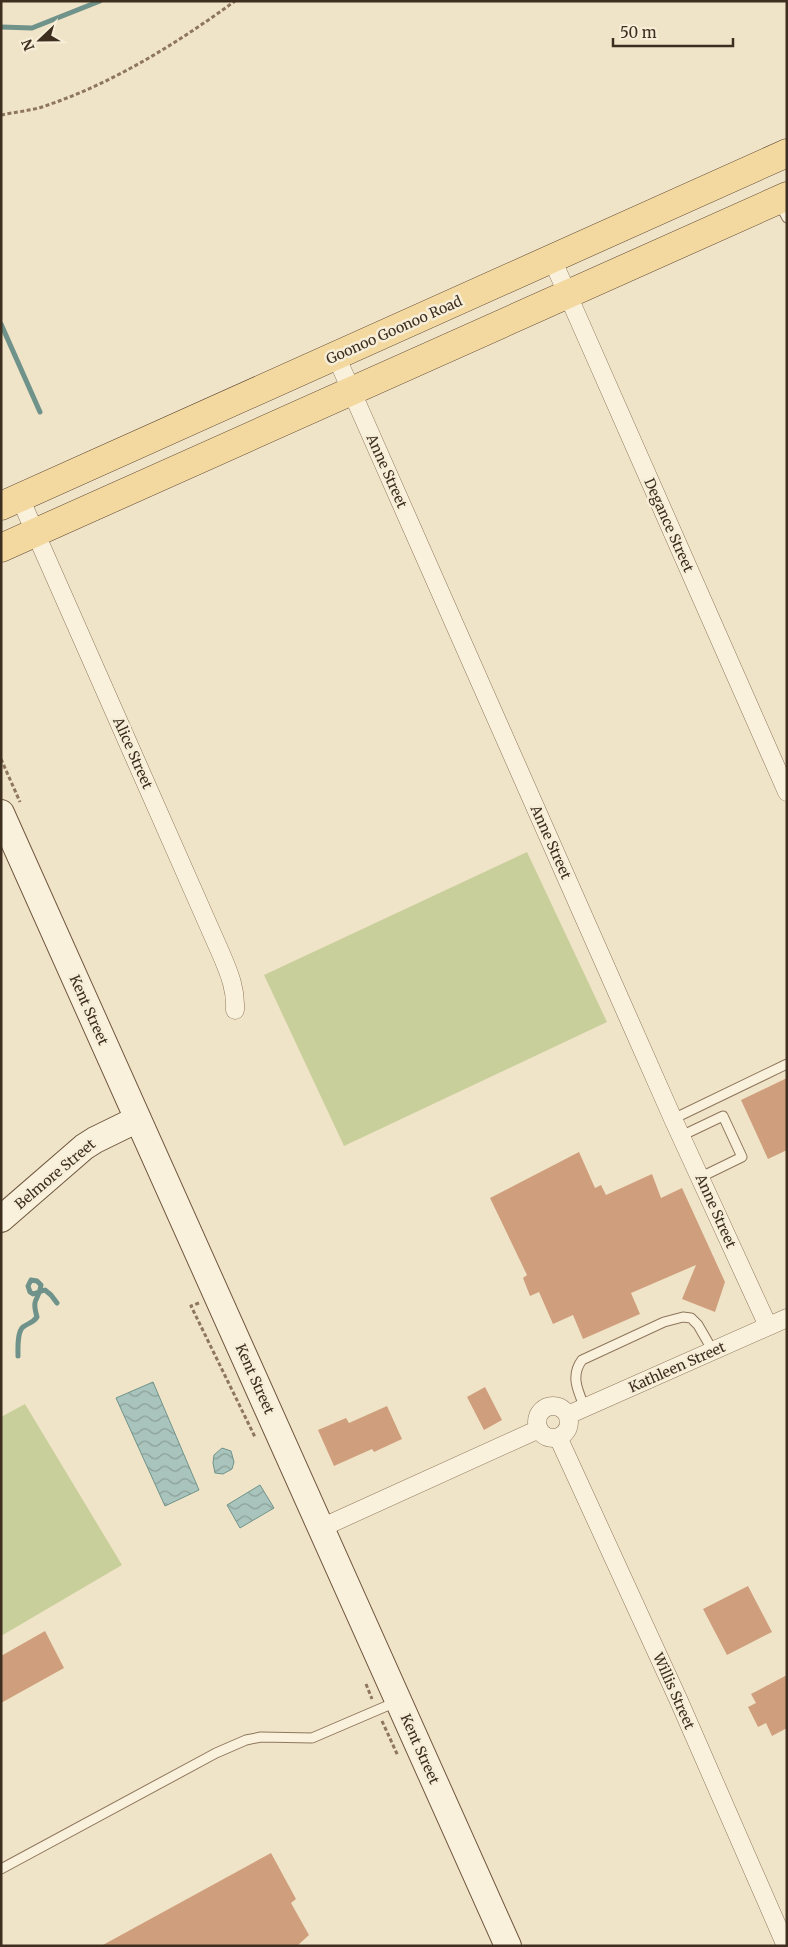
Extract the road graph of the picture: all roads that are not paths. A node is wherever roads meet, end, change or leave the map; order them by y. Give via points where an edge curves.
1 (787, 154) edge
2 (784, 205) edge
3 (552, 259) junction
4 (568, 295) junction
5 (336, 356) junction
6 (352, 391) junction
7 (10, 502) edge
8 (35, 533) junction
9 (1, 548) edge
10 (787, 792) edge
11 (1, 813) edge
12 (235, 1010) dead end
13 (787, 1064) edge
14 (673, 1118) junction
15 (138, 1119) junction
16 (681, 1136) junction
17 (701, 1177) junction
18 (1, 1219) edge
19 (787, 1318) edge
20 (768, 1326) junction
21 (713, 1351) junction
22 (585, 1408) junction
23 (568, 1416) junction
24 (540, 1429) junction
25 (558, 1437) junction
26 (321, 1528) junction
27 (399, 1700) junction
28 (1, 1870) edge
29 (508, 1946) edge
30 (786, 1946) edge

1 - 3 main road, Goonoo Goonoo Road
2 - 4 main road
3 - 4 street, Degance Street
3 - 5 main road, Goonoo Goonoo Road
4 - 6 main road
4 - 10 street, Degance Street
5 - 6 street, Anne Street
5 - 7 main road, Goonoo Goonoo Road
6 - 8 main road
6 - 14 street, Anne Street
7 - 8 street, Alice Street
8 - 9 main road
8 - 12 street, Alice Street via 226,964 234,988
11 - 15 street, Kent Street
13 - 14 lane
14 - 16 street, Anne Street
15 - 18 street, Belmore Street via 84,1147
15 - 26 street, Kent Street
16 - 17 street, Anne Street
16 - 17 lane via 724,1116 742,1156
17 - 20 street, Anne Street
19 - 20 street, Kathleen Street
20 - 21 street, Kathleen Street
21 - 22 street, Kathleen Street
21 - 22 lane via 691,1318 664,1322 582,1360 575,1376
22 - 23 street, Kathleen Street
23 - 24 street via 554,1406 545,1409 538,1420
23 - 25 street via 567,1430
24 - 25 street via 546,1435
24 - 26 street
25 - 30 street, Willis Street via 679,1701
26 - 27 street, Kent Street
27 - 28 lane via 312,1738 261,1737 246,1740 216,1753
27 - 29 street, Kent Street

